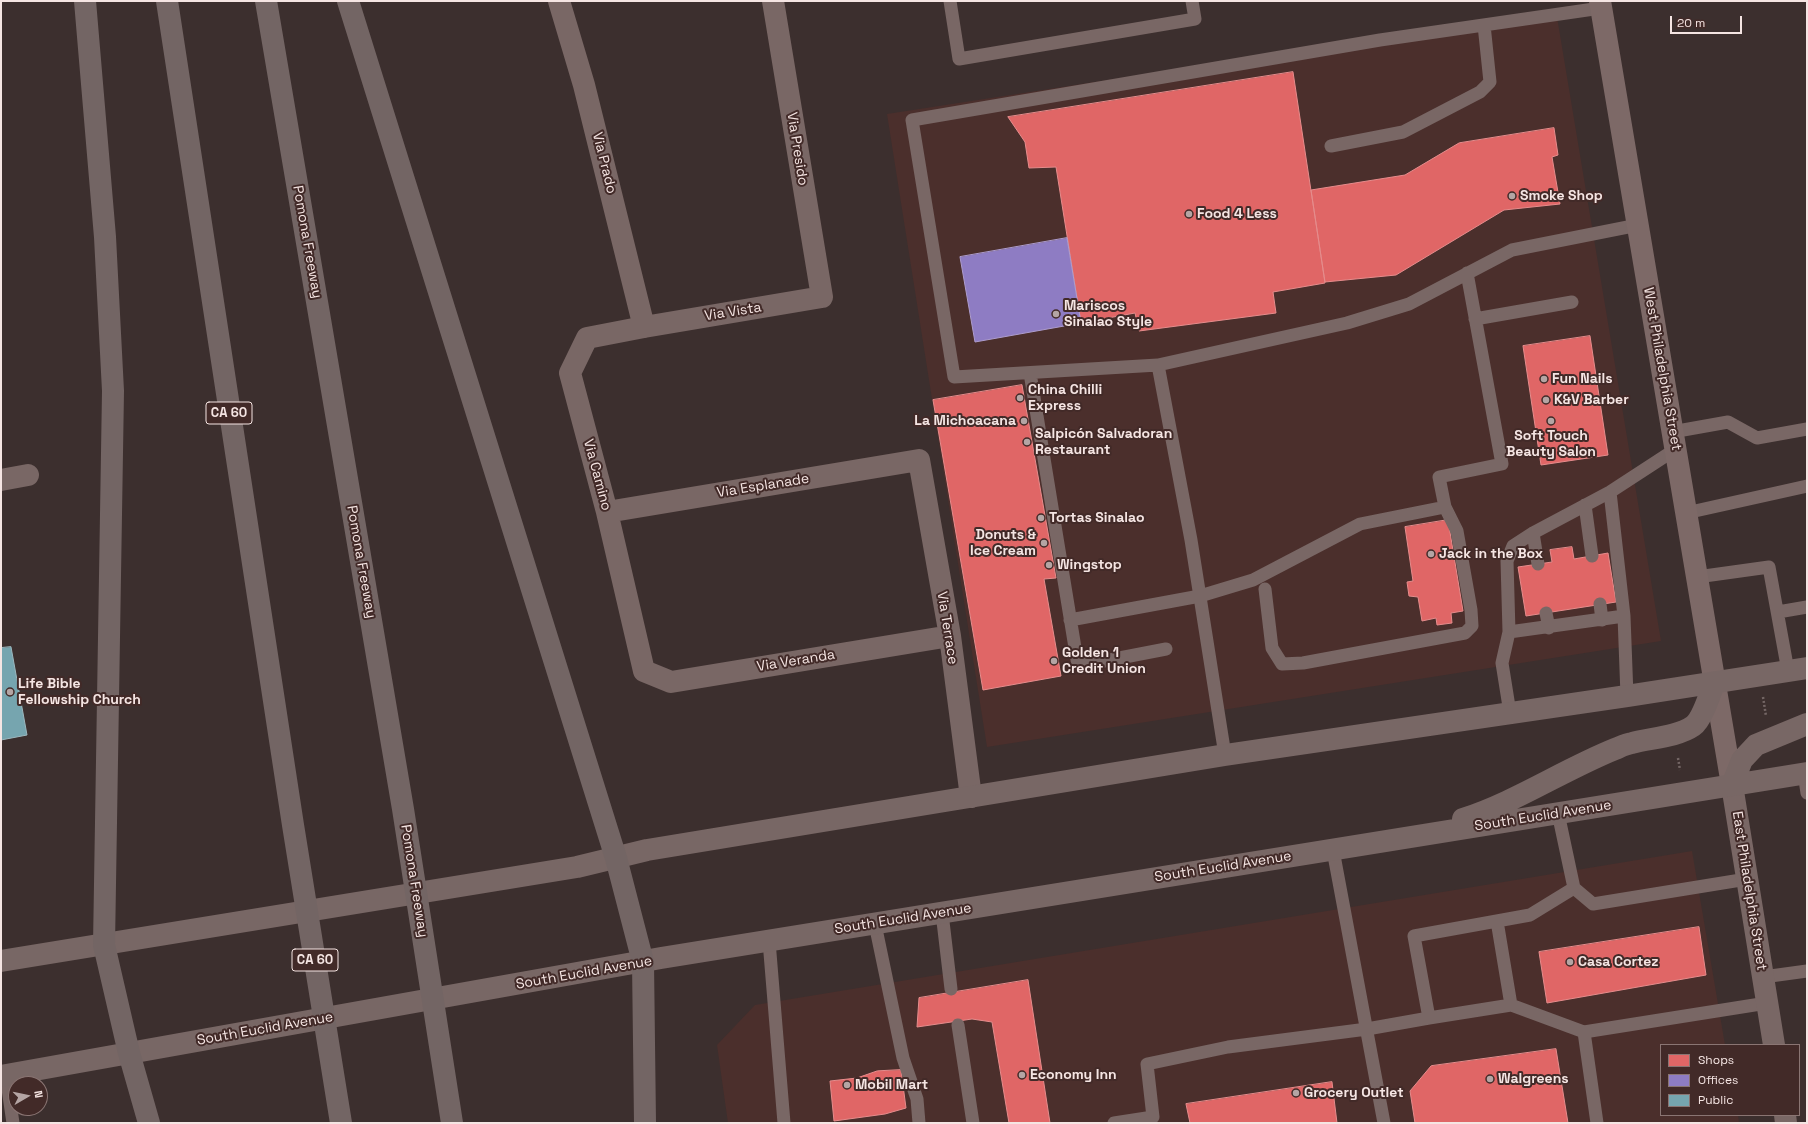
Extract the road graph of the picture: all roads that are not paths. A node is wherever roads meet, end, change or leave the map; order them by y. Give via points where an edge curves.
1 (85, 1) edge
2 (167, 1) edge
3 (266, 1) edge
4 (348, 1) edge
5 (559, 1) edge
6 (773, 1) edge
7 (950, 1) edge
8 (1192, 1) edge
9 (1600, 4) edge
10 (1484, 25) junction
11 (1331, 146) dead end
12 (1638, 225) junction
13 (1467, 273) junction
14 (822, 297) joint
15 (1572, 302) dead end
16 (1475, 319) junction
17 (644, 327) junction
18 (1158, 365) junction
19 (1030, 372) junction
20 (1807, 429) edge
21 (1674, 440) junction
22 (919, 460) joint
23 (28, 475) dead end
24 (1, 480) edge
25 (1807, 486) edge
26 (1610, 492) junction
27 (1585, 505) junction
28 (1445, 507) junction
29 (607, 512) junction
30 (1686, 513) junction
31 (1533, 533) junction
32 (1592, 556) dead end
33 (1538, 564) dead end
34 (1697, 577) junction
35 (1265, 589) dead end
36 (1200, 596) junction
37 (1600, 604) dead end
38 (1807, 607) edge
39 (1778, 612) junction
40 (1546, 613) dead end
41 (1624, 616) junction
42 (1070, 620) junction
43 (1602, 620) junction
44 (1549, 628) junction
45 (1509, 632) junction
46 (950, 636) junction
47 (1166, 649) dead end
48 (1798, 670) edge
49 (644, 671) joint
50 (1714, 683) junction
51 (1627, 696) junction
52 (1510, 713) junction
53 (1807, 724) edge
54 (1724, 737) joint
55 (1225, 755) junction
56 (1806, 780) edge
57 (1732, 785) junction
58 (971, 796) junction
59 (1558, 813) junction
60 (1403, 838) junction
61 (1333, 850) junction
62 (616, 858) junction
63 (1747, 879) junction
64 (1574, 888) junction
65 (942, 913) junction
66 (1497, 921) junction
67 (875, 924) junction
68 (769, 941) junction
69 (104, 945) junction
70 (1, 961) edge
71 (643, 962) junction
72 (1807, 971) edge
73 (1763, 977) junction
74 (951, 989) dead end
75 (1767, 1003) junction
76 (1511, 1005) junction
77 (1429, 1018) junction
78 (958, 1025) dead end
79 (1367, 1029) junction
80 (1584, 1032) junction
81 (1774, 1044) edge
82 (129, 1053) junction
83 (3, 1075) edge
84 (13, 1123) edge
85 (149, 1123) edge
86 (341, 1123) edge
87 (452, 1123) edge
88 (645, 1123) edge
89 (784, 1123) edge
90 (919, 1123) edge
91 (973, 1123) edge
92 (1114, 1123) edge
93 (1384, 1123) edge
94 (1597, 1123) edge

1 - 69 highway via 105,237 113,391
2 - 86 highway, CA 60
3 - 87 highway, Pomona Freeway via 403,809
4 - 62 highway
5 - 17 street, Via Prado via 584,85
6 - 14 street, Via Presido
7 - 8 lane via 959,59 1195,19
9 - 10 lane
9 - 12 main road, West Philadelphia Street
10 - 11 lane via 1490,82 1480,92 1403,132
10 - 19 lane via 1380,40 912,120 954,377
12 - 13 lane via 1512,250
12 - 21 main road, West Philadelphia Street
13 - 16 lane
13 - 18 lane via 1408,304 1354,321
14 - 17 street, Via Vista
15 - 16 lane
16 - 28 lane via 1502,464 1439,477
17 - 29 street, Via Camino via 587,338 570,373
18 - 19 lane
18 - 36 lane
19 - 42 lane
20 - 21 lane via 1757,438 1728,422
21 - 26 lane
21 - 30 main road, West Philadelphia Street
22 - 29 street, Via Esplanade
22 - 46 street, Via Terrace
23 - 24 street
25 - 30 lane
26 - 27 lane
26 - 41 lane
27 - 31 lane
27 - 32 lane
28 - 35 lane via 1457,531 1471,610 1472,626 1465,633 1303,663 1282,664 1272,648
28 - 36 lane via 1360,524 1252,580
29 - 49 street, Via Camino
30 - 34 main road, West Philadelphia Street
31 - 33 lane
31 - 45 lane via 1514,546 1507,561
34 - 39 lane via 1769,567
34 - 50 main road, West Philadelphia Street
36 - 42 lane
36 - 55 lane
37 - 43 lane
38 - 39 lane
39 - 48 lane
40 - 44 lane
41 - 43 lane
41 - 51 lane
42 - 47 lane via 1078,666
43 - 44 lane
44 - 45 lane
45 - 52 lane via 1502,663
46 - 49 street, Via Veranda via 671,682
46 - 58 street, Via Terrace
48 - 50 main road
50 - 51 main road
50 - 54 main road, West Philadelphia Street
50 - 60 main road via 1700,719 1687,730 1630,743 1592,758 1482,813
51 - 52 main road
52 - 55 main road
53 - 57 main road via 1756,745 1742,760
54 - 57 main road, East Philadelphia Street
55 - 58 main road
56 - 57 main road, South Euclid Avenue
57 - 59 main road, South Euclid Avenue
57 - 63 street, East Philadelphia Street
58 - 62 main road via 647,850
59 - 60 main road, South Euclid Avenue
59 - 64 lane
60 - 61 main road, South Euclid Avenue
61 - 65 main road, South Euclid Avenue
61 - 79 lane
62 - 69 main road via 577,867
62 - 71 highway
63 - 64 lane via 1593,904
63 - 73 street, East Philadelphia Street
64 - 66 lane via 1530,915
65 - 67 main road, South Euclid Avenue
65 - 74 lane
66 - 76 lane
66 - 77 lane via 1414,936
67 - 68 main road, South Euclid Avenue
67 - 90 lane via 903,1058 917,1099
68 - 71 main road, South Euclid Avenue
68 - 89 lane
69 - 70 main road
69 - 82 highway
71 - 82 main road, South Euclid Avenue
71 - 88 highway
72 - 73 lane
73 - 75 street, East Philadelphia Street
75 - 80 lane
75 - 81 street, East Philadelphia Street
76 - 77 lane
76 - 80 lane
77 - 79 lane
78 - 91 lane
79 - 92 lane via 1228,1047 1147,1064 1152,1116
79 - 93 lane
80 - 94 lane
82 - 83 main road, South Euclid Avenue
82 - 85 highway
83 - 84 lane

